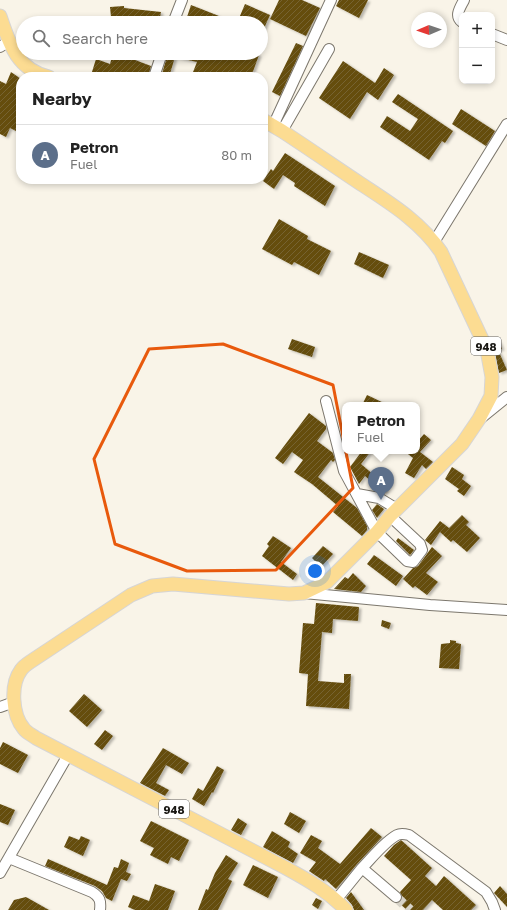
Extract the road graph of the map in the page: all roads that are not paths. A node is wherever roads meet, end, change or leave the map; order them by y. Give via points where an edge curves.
1 (182, 0) edge
2 (331, 0) edge
3 (464, 0) edge
4 (0, 16) edge
5 (176, 16) edge
6 (459, 19) edge
7 (495, 35) edge
8 (507, 40) edge
9 (4, 45) edge
10 (329, 49) dead end
11 (16, 55) edge
12 (21, 60) edge
13 (160, 60) edge
14 (36, 72) edge
15 (156, 72) edge
16 (507, 124) edge
17 (273, 126) edge
18 (434, 242) junction
19 (507, 397) edge
20 (326, 401) dead end
21 (479, 419) junction
22 (357, 494) junction
23 (394, 513) junction
24 (377, 532) junction
25 (304, 594) junction
26 (507, 610) edge
27 (14, 702) junction
28 (0, 706) edge
29 (68, 755) junction
30 (10, 858) junction
31 (362, 868) junction
32 (0, 873) edge
33 (396, 897) tunnel mouth
34 (336, 900) junction
35 (100, 910) edge
36 (346, 910) edge
37 (495, 910) edge

1 - 5 street
2 - 17 street
3 - 6 street via 458,14
4 - 9 main road
7 - 8 street
9 - 11 main road
10 - 17 street
12 - 14 main road
13 - 15 street
16 - 18 street
17 - 18 main road, 948 via 398,209 424,230
18 - 21 main road, 948 via 488,350 492,377 491,396
19 - 21 street
20 - 22 street via 344,471
21 - 23 main road, 948 via 462,444
22 - 23 street via 379,498
22 - 24 street
23 - 24 main road, 948
23 - 24 street via 420,544 422,550 414,561 407,561
24 - 25 main road, 948 via 327,582
25 - 26 street
25 - 27 main road, 948 via 173,584 152,586 131,595 30,662 20,671 15,683
27 - 28 street
27 - 29 main road, 948 via 19,722 25,730
29 - 30 street
29 - 34 main road, 948 via 312,882
30 - 32 street
30 - 35 street via 92,892 100,899
31 - 33 street
31 - 34 street
31 - 37 street via 392,839 401,834 409,835 486,892
34 - 36 main road, 948

